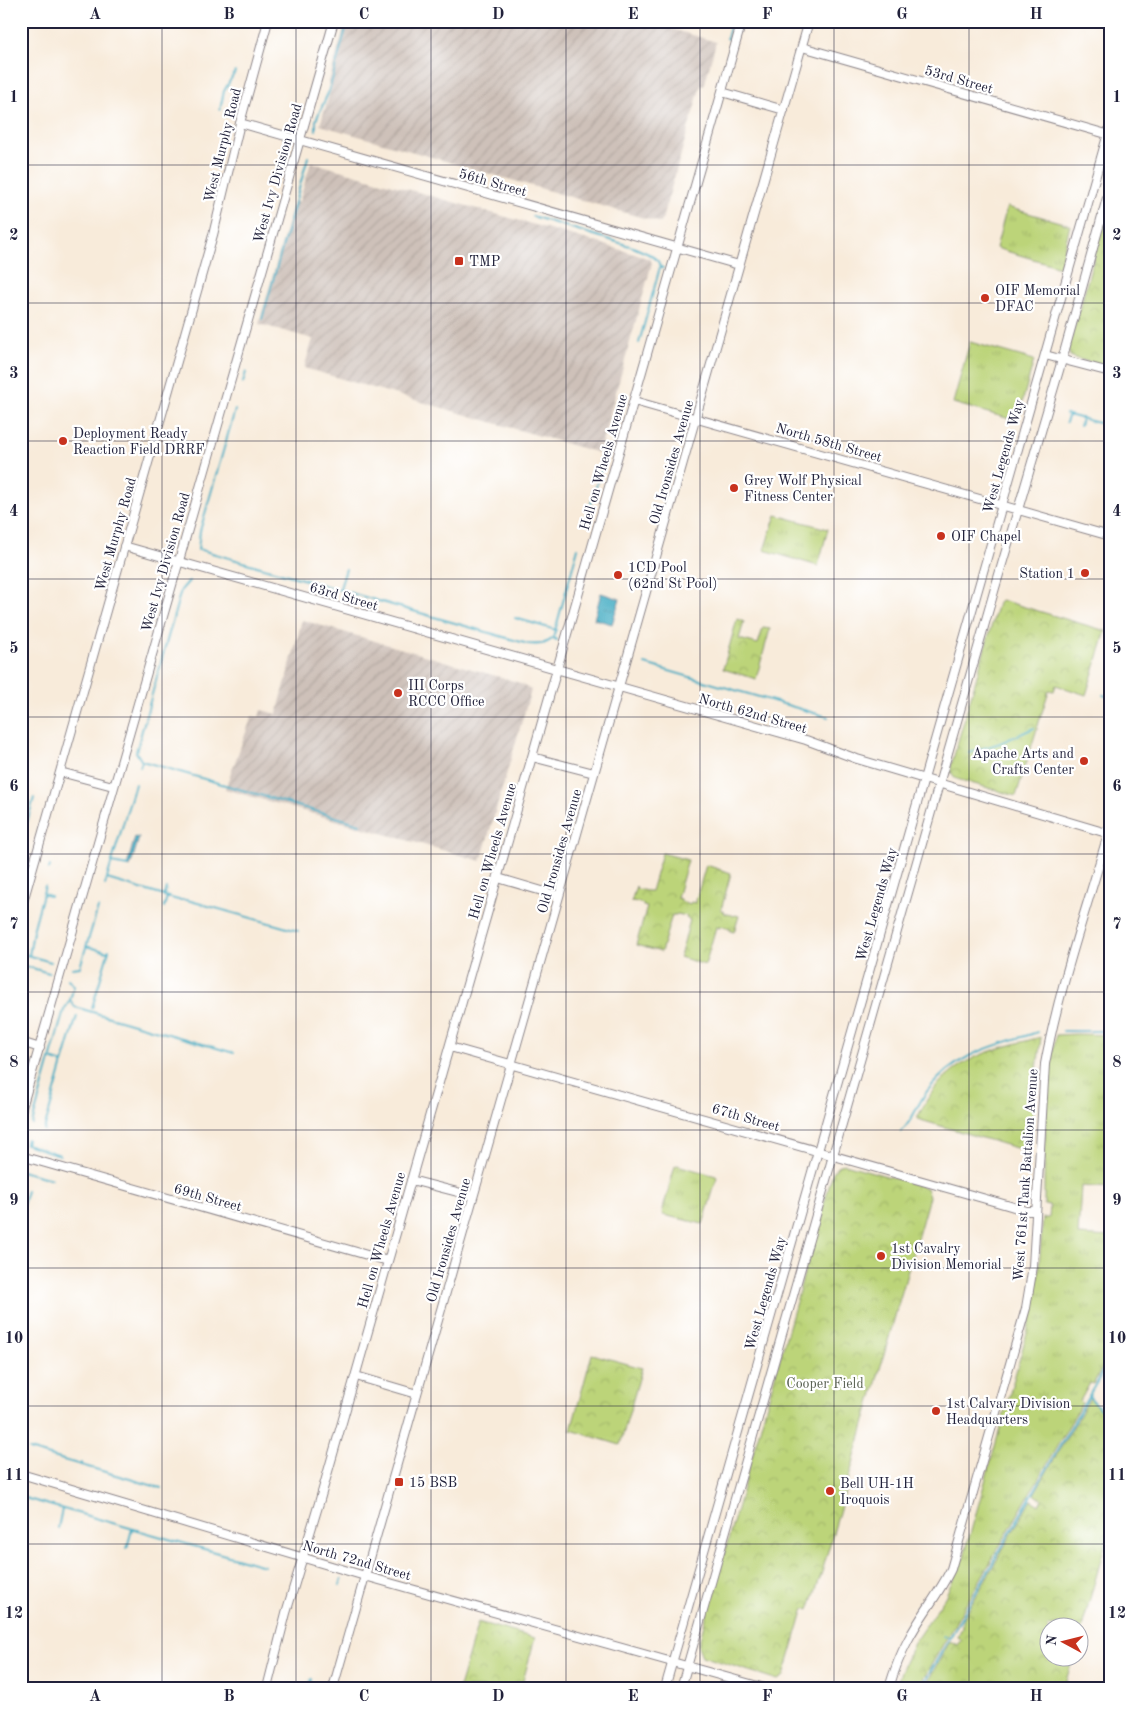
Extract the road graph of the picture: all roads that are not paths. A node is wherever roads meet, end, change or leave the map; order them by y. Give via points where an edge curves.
1 (268, 21) edge
2 (334, 21) edge
3 (742, 21) edge
4 (809, 21) edge
5 (802, 47) junction
6 (722, 92) junction
7 (784, 110) junction
8 (240, 122) junction
9 (1110, 126) edge
10 (1109, 135) edge
11 (300, 140) junction
12 (1110, 187) edge
13 (678, 248) junction
14 (739, 265) junction
15 (1045, 355) junction
16 (1062, 360) junction
17 (1110, 372) edge
18 (634, 401) junction
19 (696, 418) junction
20 (1002, 505) junction
21 (1018, 510) junction
22 (1110, 536) edge
23 (124, 546) junction
24 (179, 562) junction
25 (557, 671) junction
26 (619, 688) junction
27 (532, 757) junction
28 (60, 772) junction
29 (594, 773) junction
30 (925, 779) junction
31 (940, 783) junction
32 (113, 786) junction
33 (1109, 831) edge
34 (498, 878) junction
35 (559, 896) junction
36 (21, 909) edge
37 (21, 1042) edge
38 (450, 1047) junction
39 (40, 1048) junction
40 (511, 1065) junction
41 (21, 1111) edge
42 (818, 1151) junction
43 (833, 1155) junction
44 (21, 1156) edge
45 (411, 1180) junction
46 (473, 1196) junction
47 (1036, 1211) junction
48 (388, 1262) junction
49 (356, 1376) junction
50 (417, 1394) junction
51 (21, 1474) edge
52 (303, 1557) junction
53 (365, 1576) junction
54 (672, 1662) junction
55 (687, 1666) junction
56 (267, 1688) edge
57 (334, 1688) edge
58 (665, 1688) edge
59 (681, 1688) edge
60 (765, 1688) edge
61 (889, 1688) edge

1 - 8 street, West Murphy Road
2 - 11 street, West Ivy Division Road
3 - 6 street, Hell on Wheels Avenue
4 - 5 street, Old Ironsides Avenue
5 - 7 street, Old Ironsides Avenue
5 - 10 street, 53rd Street
6 - 7 street
6 - 13 street, Hell on Wheels Avenue
7 - 14 street, Old Ironsides Avenue
8 - 11 street, 56th Street
8 - 23 street, West Murphy Road via 213,235
9 - 10 street, West Legends Way
10 - 15 street, West Legends Way
11 - 13 street, 56th Street
11 - 24 street, West Ivy Division Road
12 - 16 street, West Legends Way
13 - 14 street, 56th Street
13 - 18 street, Hell on Wheels Avenue
14 - 19 street, Old Ironsides Avenue
15 - 16 street
15 - 20 street, West Legends Way
16 - 17 street
16 - 21 street, West Legends Way
18 - 19 street, North 58th Street
18 - 25 street, Hell on Wheels Avenue
19 - 20 street, North 58th Street
19 - 26 street, Old Ironsides Avenue
20 - 21 street, North 58th Street
20 - 30 street, West Legends Way
21 - 22 street, North 58th Street
21 - 31 street, West Legends Way
23 - 24 street, 63rd Street
23 - 28 street, West Murphy Road
24 - 25 street, 63rd Street
24 - 32 street, West Ivy Division Road
25 - 26 street, North 62nd Street
25 - 27 street, Hell on Wheels Avenue
26 - 29 street, Old Ironsides Avenue
26 - 30 street, North 62nd Street via 806,740
27 - 29 street
27 - 34 street, Hell on Wheels Avenue
28 - 32 street
28 - 36 street, West Murphy Road
29 - 35 street, Old Ironsides Avenue
30 - 31 street, North 62nd Street
30 - 42 street, West Legends Way
31 - 33 street, North 62nd Street
31 - 43 street, West Legends Way
32 - 39 street, West Ivy Division Road
33 - 47 street, West 761st Tank Battalion Avenue via 1049,1045
34 - 35 street
34 - 38 street, Hell on Wheels Avenue
35 - 40 street, Old Ironsides Avenue
37 - 39 street
38 - 40 street, 67th Street
38 - 45 street, Hell on Wheels Avenue
39 - 41 street, West Ivy Division Road
40 - 42 street, 67th Street
40 - 46 street, Old Ironsides Avenue
42 - 43 street, 67th Street
42 - 54 street, West Legends Way
43 - 47 street, 67th Street
43 - 55 street, West Legends Way
44 - 48 street, 69th Street
45 - 46 street
45 - 48 street, Hell on Wheels Avenue
46 - 50 street, Old Ironsides Avenue
47 - 61 street, West 761st Tank Battalion Avenue via 1033,1266 1026,1308 956,1556 941,1590 904,1648
48 - 49 street, Hell on Wheels Avenue
49 - 50 street
49 - 52 street, Hell on Wheels Avenue
50 - 53 street, Old Ironsides Avenue
51 - 52 street, North 72nd Street
52 - 53 street, North 72nd Street
52 - 56 street, Hell on Wheels Avenue
53 - 54 street, North 72nd Street
53 - 57 street, Old Ironsides Avenue
54 - 55 street, North 72nd Street
54 - 58 street, West Legends Way
55 - 59 street, West Legends Way
55 - 60 street, North 72nd Street

